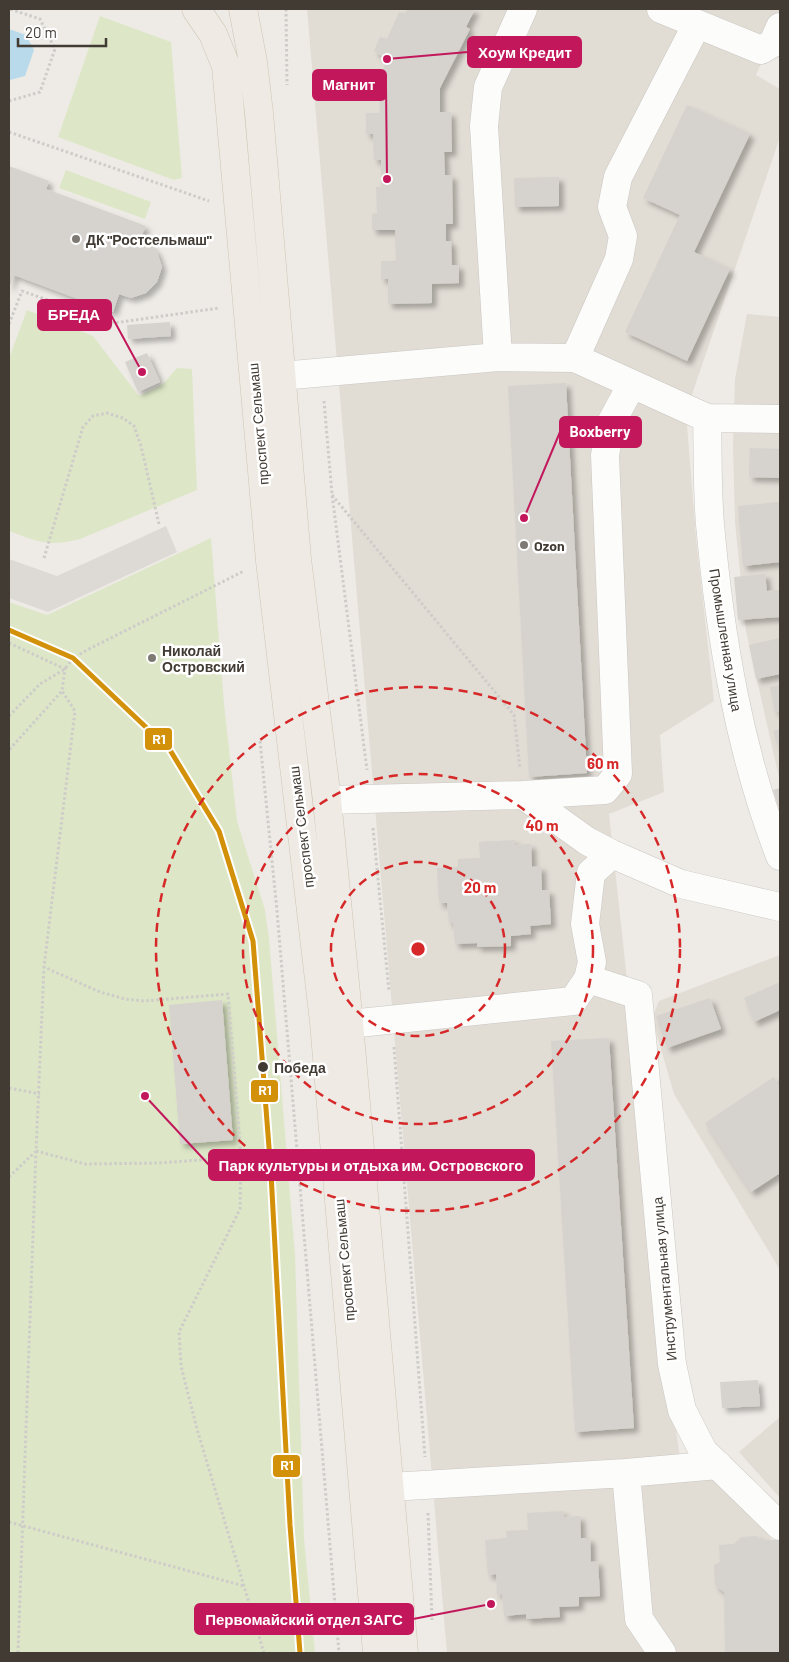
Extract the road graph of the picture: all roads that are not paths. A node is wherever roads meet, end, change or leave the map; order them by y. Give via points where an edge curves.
1 (196, 9) edge
2 (243, 9) edge
3 (523, 9) edge
4 (661, 9) edge
5 (697, 24) junction
6 (780, 27) edge
7 (498, 357) junction
8 (575, 358) junction
9 (281, 376) junction
10 (632, 384) junction
11 (706, 418) junction
12 (780, 419) edge
13 (523, 795) junction
14 (327, 800) junction
15 (612, 854) junction
16 (780, 856) edge
17 (780, 907) edge
18 (588, 978) junction
19 (349, 1024) junction
20 (718, 1465) junction
21 (626, 1473) junction
22 (390, 1486) junction
23 (780, 1526) edge
24 (378, 1653) edge
25 (404, 1653) edge
26 (655, 1653) edge

1 - 24 main road, проспект Сельмаш via 213,34 226,66 270,561 324,1022
2 - 9 main road, проспект Сельмаш via 259,113
3 - 7 street via 488,87 484,126
4 - 5 street
5 - 6 street via 761,50 773,43
5 - 8 street via 618,178 612,207 623,236 619,260
7 - 8 street
7 - 9 street
8 - 10 street
9 - 14 main road, проспект Сельмаш via 296,559
10 - 11 street
10 - 13 street via 611,422 605,454 618,774 605,790
11 - 12 street
11 - 16 street, Промышленная улица via 710,522 721,627 737,716 764,815
13 - 14 street
13 - 15 street via 587,841
14 - 19 main road, проспект Сельмаш
15 - 17 street via 681,884
15 - 18 street via 591,873 585,924 592,962
18 - 19 street via 573,1001
18 - 20 street, Инструментальная улица via 638,995 672,1364 682,1410 703,1451
19 - 22 main road, проспект Сельмаш
20 - 21 street
20 - 23 street, Инструментальная улица
21 - 22 street
21 - 26 street via 640,1620
22 - 25 main road, проспект Сельмаш

